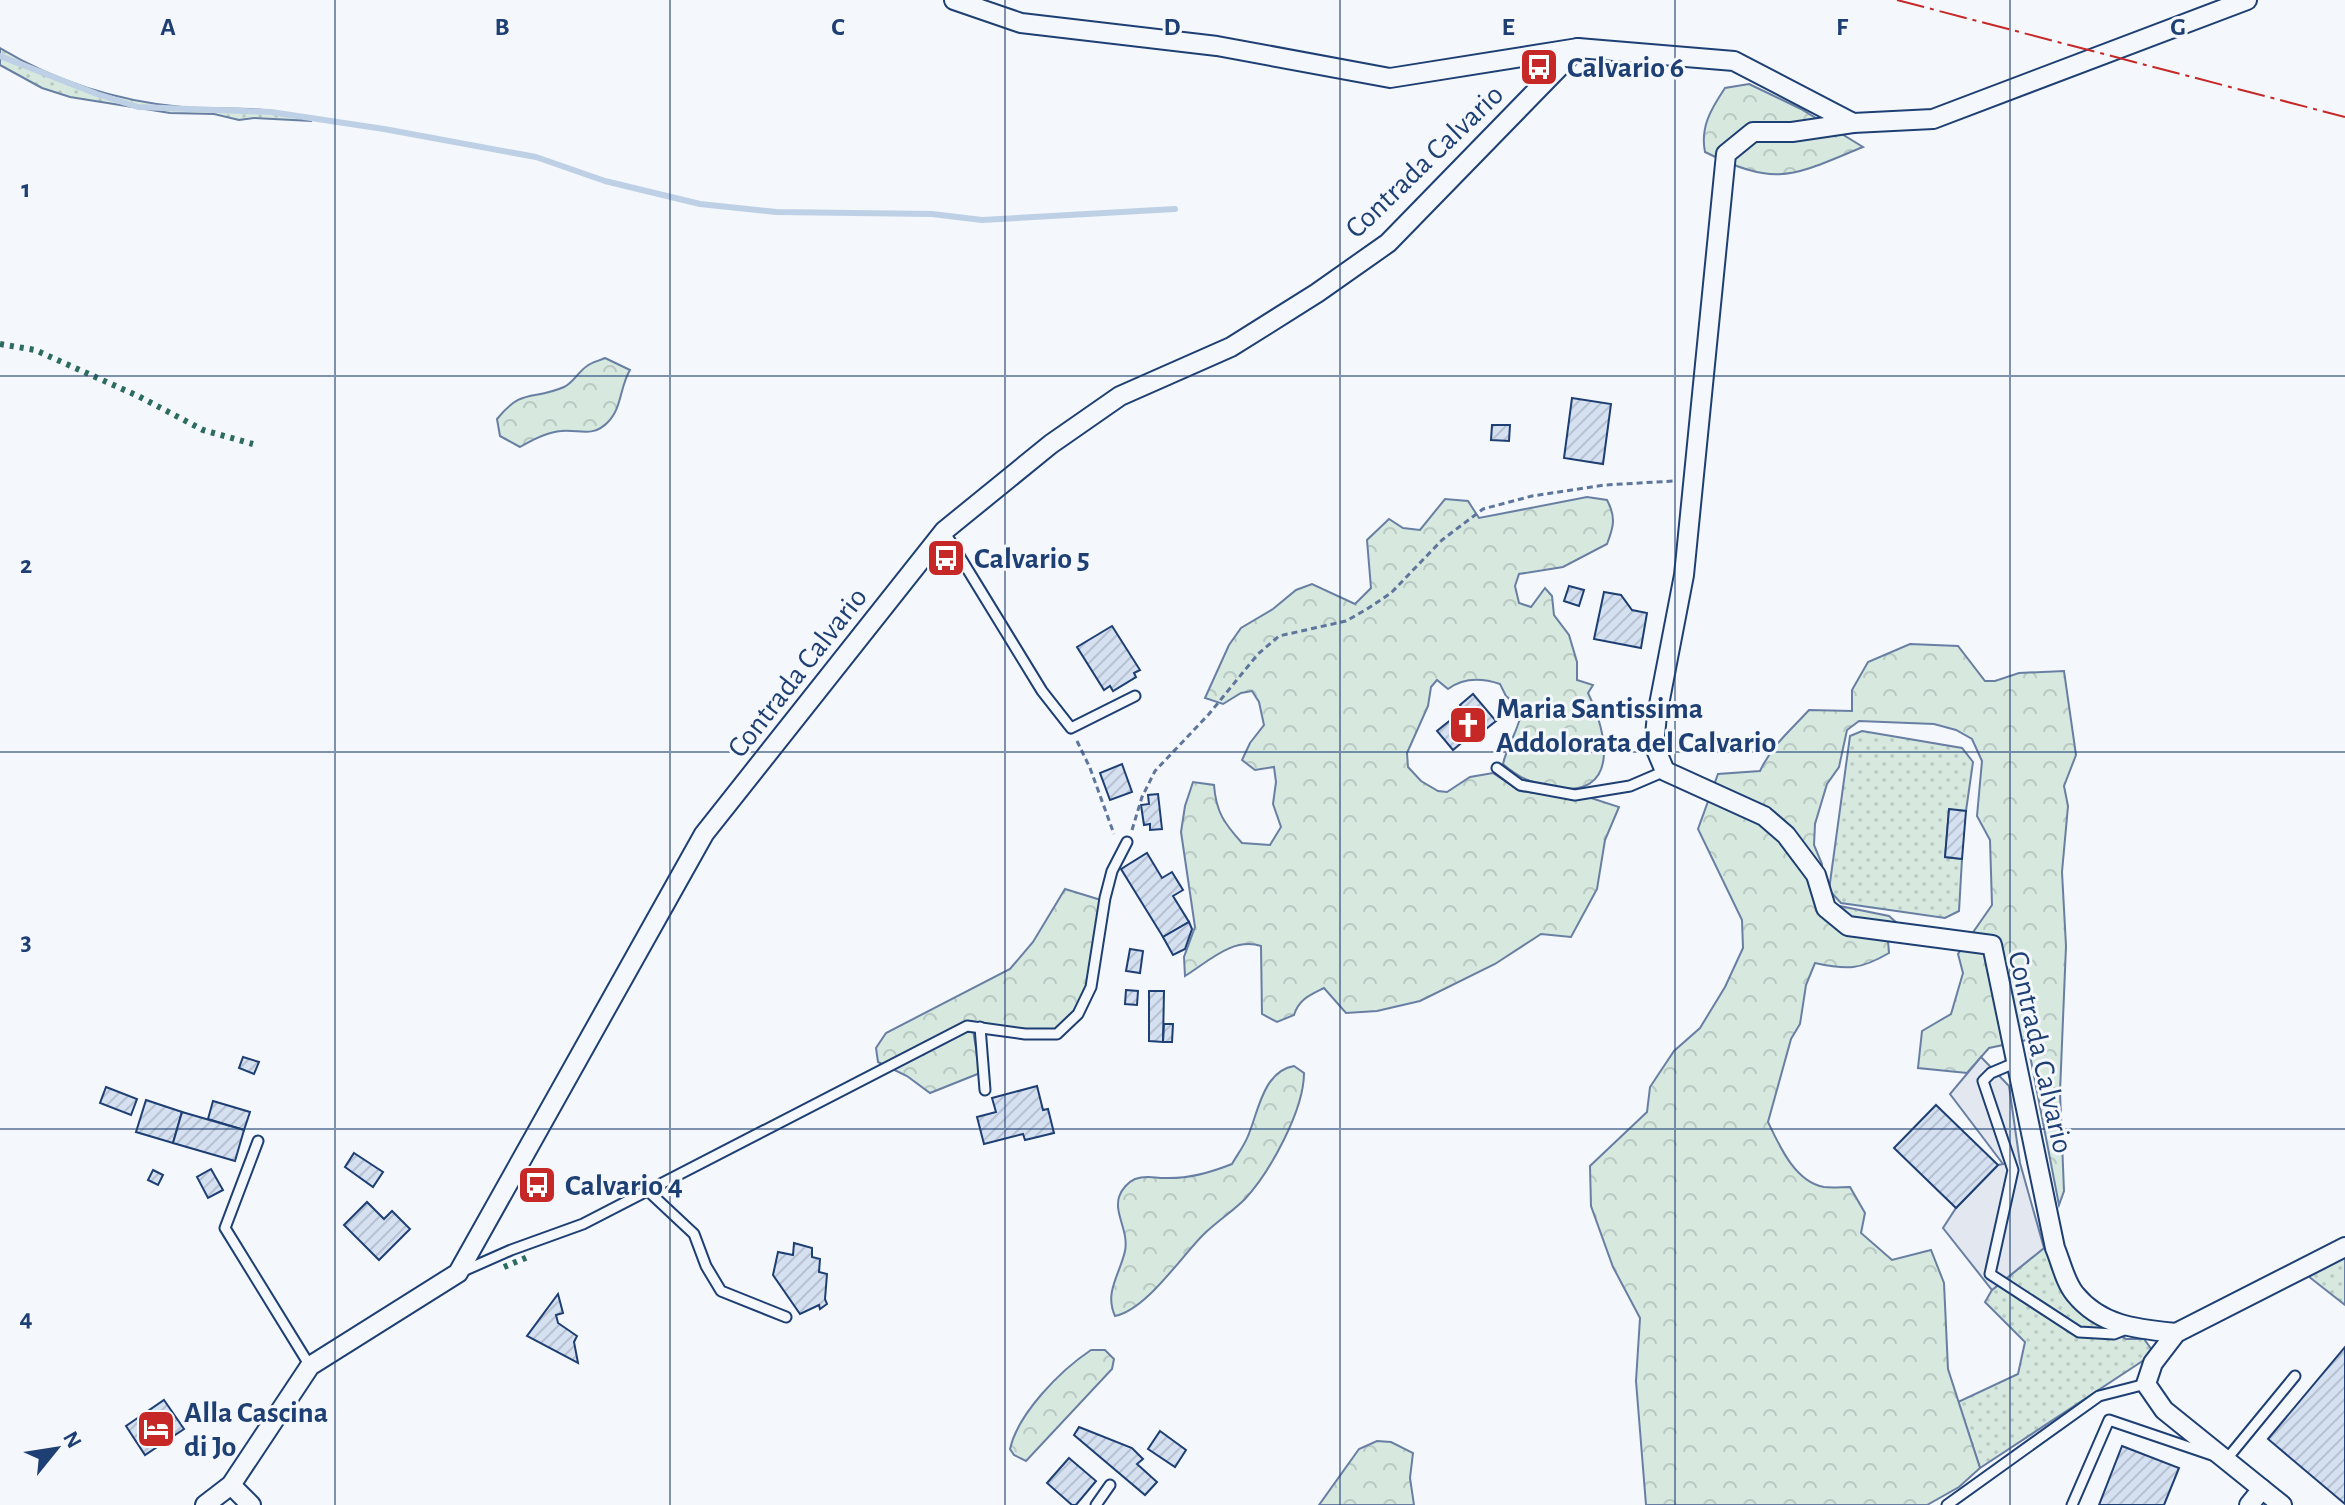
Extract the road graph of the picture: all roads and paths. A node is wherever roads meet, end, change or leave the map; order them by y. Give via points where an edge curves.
1 (954, 0) edge
2 (2247, 0) edge
3 (1578, 48) junction
4 (1853, 123) junction
5 (1694, 477) junction
6 (944, 531) junction
7 (1135, 696) dead end
8 (1071, 728) junction
9 (1497, 768) dead end
10 (1665, 771) junction
11 (1127, 842) junction
12 (980, 1027) junction
13 (2017, 1062) junction
14 (985, 1090) dead end
15 (258, 1141) dead end
16 (647, 1190) junction
17 (2345, 1247) edge
18 (458, 1273) junction
19 (786, 1317) dead end
20 (2129, 1328) junction
21 (2176, 1333) junction
22 (310, 1366) junction
23 (2295, 1376) dead end
24 (2146, 1384) junction
25 (2227, 1460) junction
26 (231, 1485) junction
27 (1110, 1485) dead end
28 (2262, 1489) junction
29 (205, 1505) edge
30 (251, 1505) edge
31 (1096, 1505) edge
32 (1947, 1505) edge
33 (2072, 1505) edge
34 (2249, 1505) edge
35 (2282, 1505) edge

1 - 3 street, Contrada Calvario via 1021,23 1217,46 1390,78
2 - 4 street via 1933,119
3 - 4 street, Contrada Calvario via 1734,61
3 - 6 street, Contrada Calvario via 1388,243 1231,347 1120,396
4 - 5 street via 1753,132 1726,154
5 - 10 street via 1684,575 1654,745
5 - 11 path via 1560,491 1483,509 1367,609 1346,621 1279,636 1155,771
6 - 8 lane via 1042,691
6 - 18 street, Contrada Calvario via 704,834
7 - 8 lane
8 - 11 path via 1112,833
9 - 10 lane via 1520,785 1575,795 1630,786
10 - 13 street, Contrada Calvario via 1764,816 1816,875 1826,908 1848,926 1992,945
11 - 12 lane via 1112,871 1091,987 1078,1014 1057,1034
12 - 14 lane
12 - 16 lane via 967,1026
13 - 20 street, Contrada Calvario via 2059,1259 2074,1293 2103,1319
13 - 20 lane via 1983,1081 2013,1170 1990,1274 2079,1332 2114,1334
15 - 22 lane via 225,1228
16 - 18 lane via 583,1224
16 - 19 lane via 694,1234 721,1291
17 - 21 street
18 - 22 street, Contrada Calvario
20 - 21 street, Contrada Calvario
21 - 24 street via 2153,1363
22 - 26 street, Contrada Calvario
23 - 25 lane
24 - 25 street via 2164,1410
24 - 32 lane via 2099,1396
25 - 28 street
25 - 33 lane via 2109,1420
26 - 29 street, Contrada Calvario
26 - 30 street
27 - 31 lane
28 - 34 street
28 - 35 street

